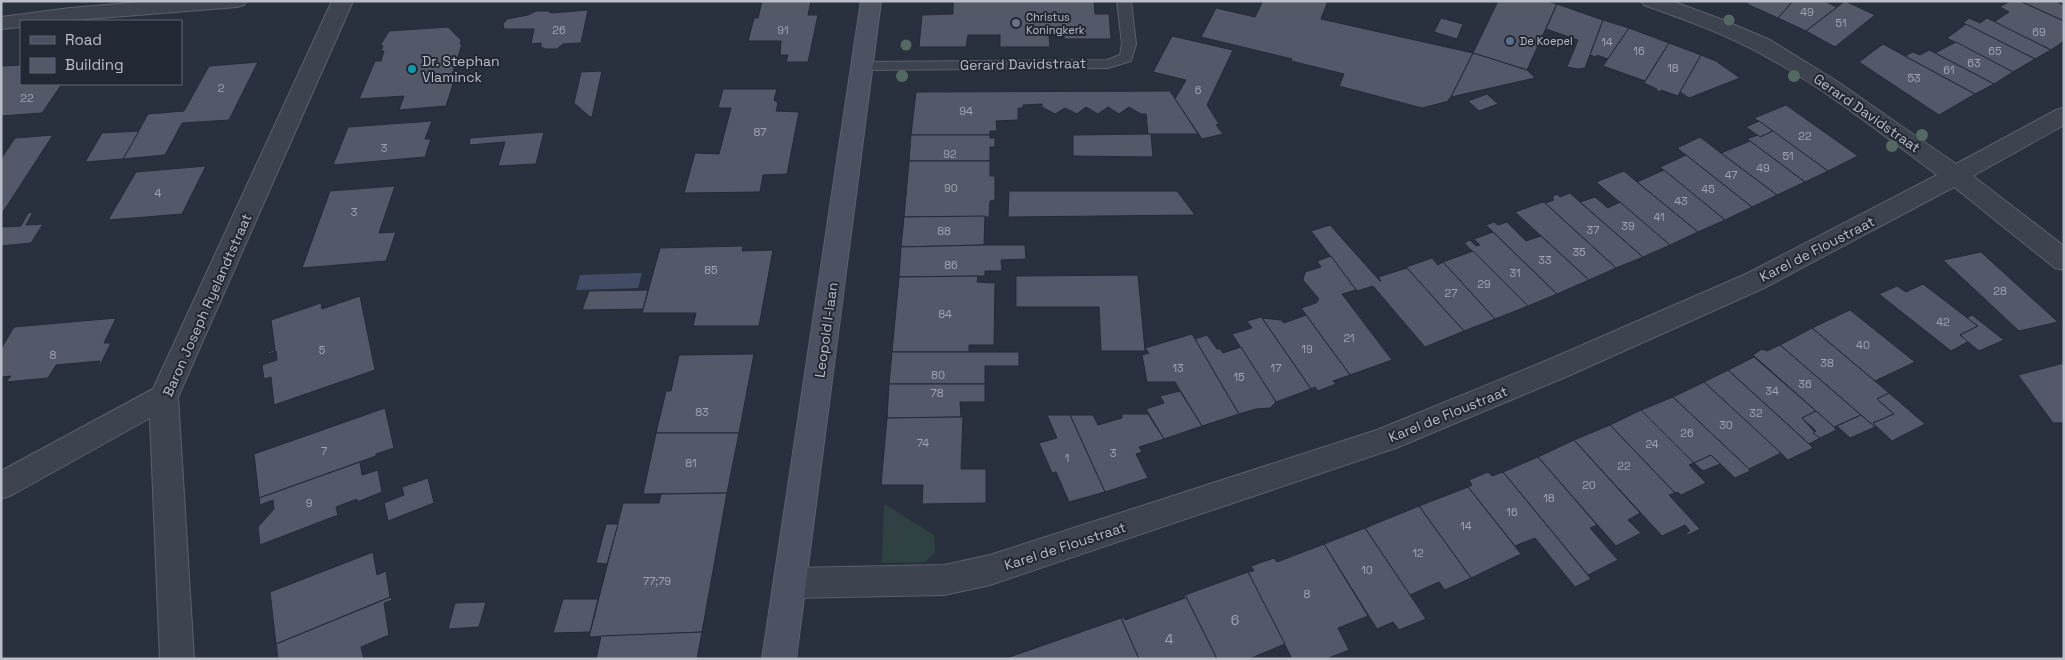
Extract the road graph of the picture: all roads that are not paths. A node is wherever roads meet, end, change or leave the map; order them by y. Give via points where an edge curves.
1 (237, 1) edge
2 (343, 1) edge
3 (871, 1) edge
4 (1124, 1) edge
5 (1651, 1) edge
6 (24, 20) edge
7 (20, 21) edge
8 (1, 23) edge
9 (863, 66) junction
10 (2064, 115) edge
11 (1956, 176) junction
12 (2064, 261) edge
13 (164, 397) junction
14 (1, 486) edge
15 (790, 583) junction
16 (177, 659) edge
17 (780, 659) edge

1 - 6 street
2 - 13 street, Baron Joseph Ryelandtstraat
3 - 9 street, Leopold I-laan
4 - 9 lane, Gerard Davidstraat via 1129,44 1126,58 1108,64
5 - 11 street, Gerard Davidstraat via 1776,53 1818,78
7 - 8 street
9 - 15 street, Leopold I-laan
10 - 11 street, Karel de Floustraat
11 - 12 street, Gerard Davidstraat
11 - 15 street, Karel de Floustraat via 1755,281 1386,439 966,577
13 - 14 street
13 - 16 street, Baron Joseph Ryelandtstraat
15 - 17 street, Leopold I-laan

